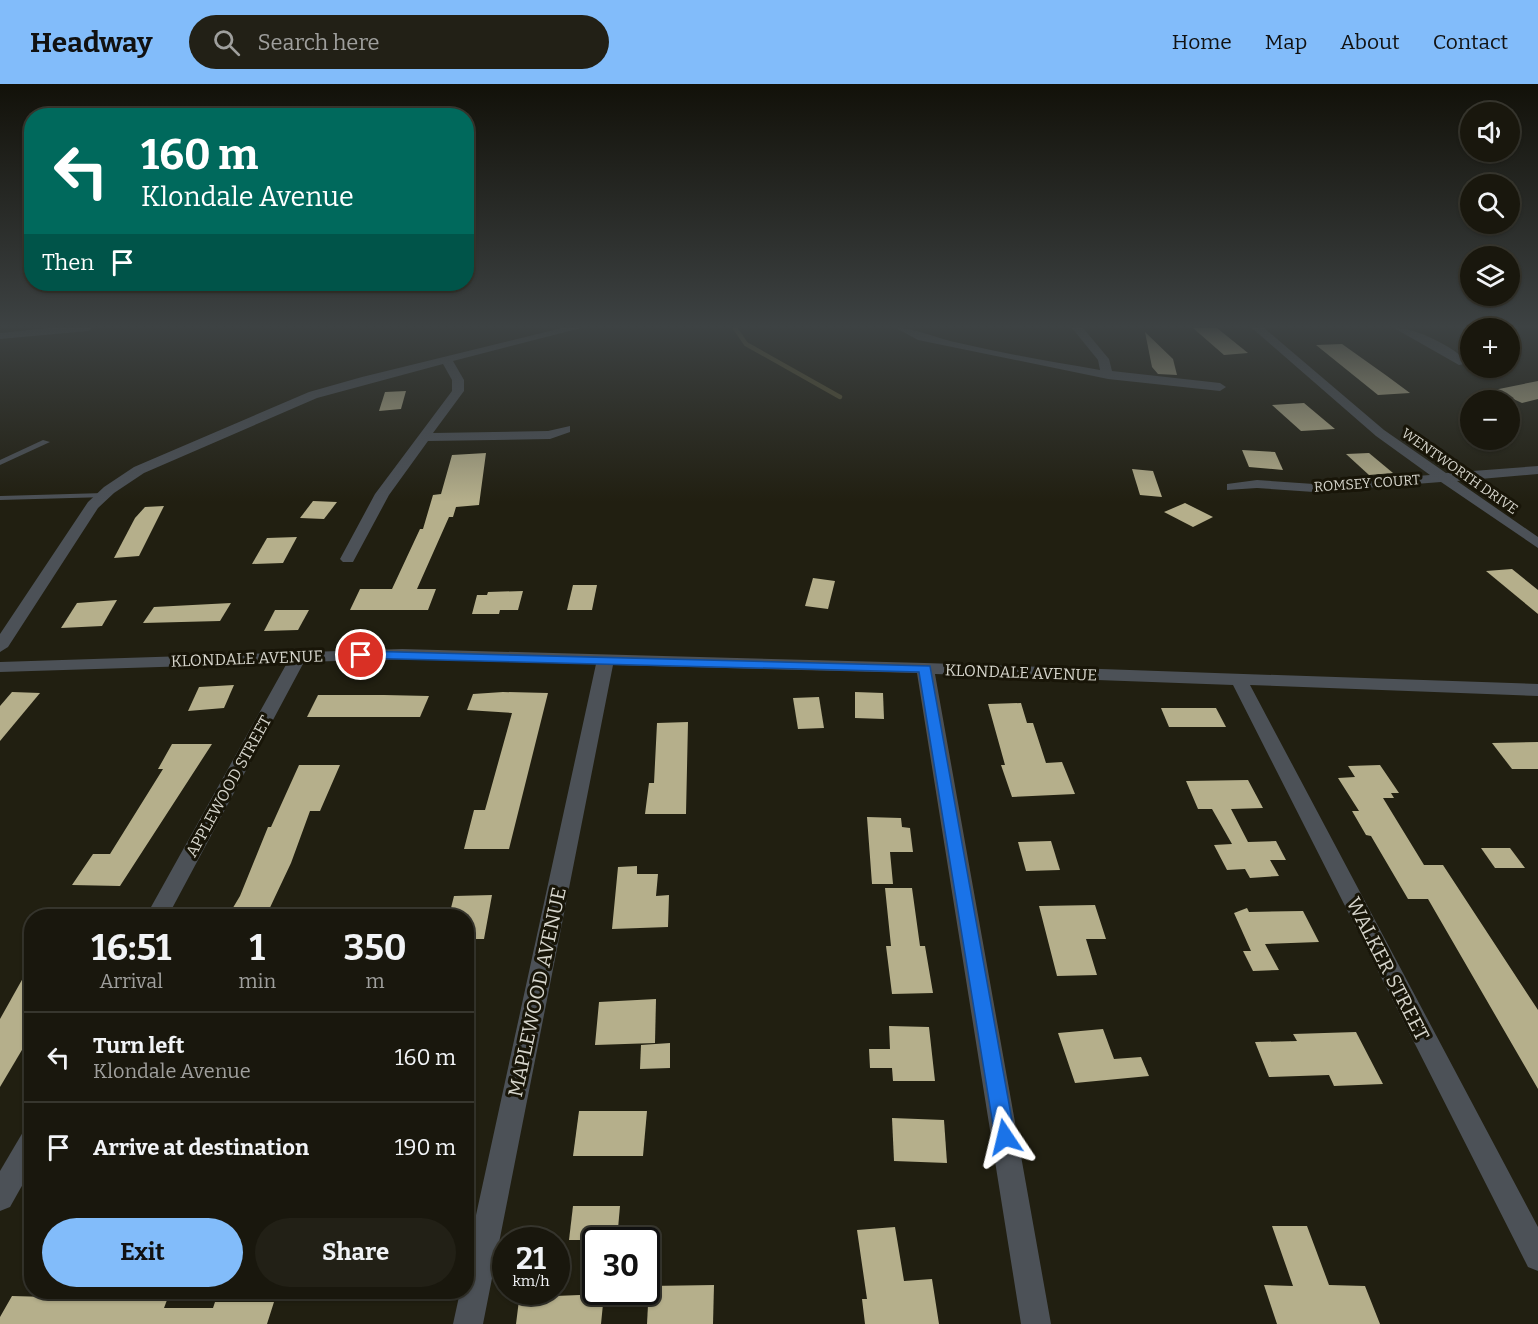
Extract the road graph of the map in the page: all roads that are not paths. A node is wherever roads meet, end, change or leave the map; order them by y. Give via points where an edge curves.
1 (344, 386) edge
2 (458, 386) edge
3 (1208, 386) edge
4 (1325, 386) edge
5 (1220, 387) dead end
6 (566, 429) dead end
7 (424, 437) junction
8 (46, 442) dead end
9 (0, 463) edge
10 (1538, 470) edge
11 (1443, 477) junction
12 (1232, 487) dead end
13 (104, 495) junction
14 (0, 498) edge
15 (1538, 544) edge
16 (348, 559) dead end
17 (0, 647) edge
18 (299, 656) junction
19 (606, 659) junction
20 (0, 667) edge
21 (925, 668) junction
22 (1239, 680) junction
23 (1538, 690) edge
24 (161, 909) edge
25 (24, 1155) edge
26 (0, 1197) edge
27 (1538, 1257) edge
28 (474, 1295) edge
29 (473, 1299) edge
30 (468, 1324) edge
31 (1036, 1324) edge

1 - 13 street via 266,413 139,470
2 - 7 street
3 - 5 street
4 - 11 street, WENTWORTH DRIVE via 1380,433
6 - 7 street via 550,435
7 - 16 street via 382,494
8 - 9 lane
10 - 11 street, ROMSEY COURT
11 - 12 street, ROMSEY COURT via 1314,488 1257,484
11 - 15 street, WENTWORTH DRIVE
13 - 14 lane
13 - 17 street via 71,537
18 - 19 street, KLONDALE AVENUE via 402,654
18 - 20 street, KLONDALE AVENUE
18 - 24 street, APPLEWOOD STREET
19 - 21 street, KLONDALE AVENUE
19 - 28 street, MAPLEWOOD AVENUE
21 - 22 street, KLONDALE AVENUE
21 - 31 street
22 - 23 street, KLONDALE AVENUE
22 - 27 street, WALKER STREET
25 - 26 street
29 - 30 street, MAPLEWOOD AVENUE

